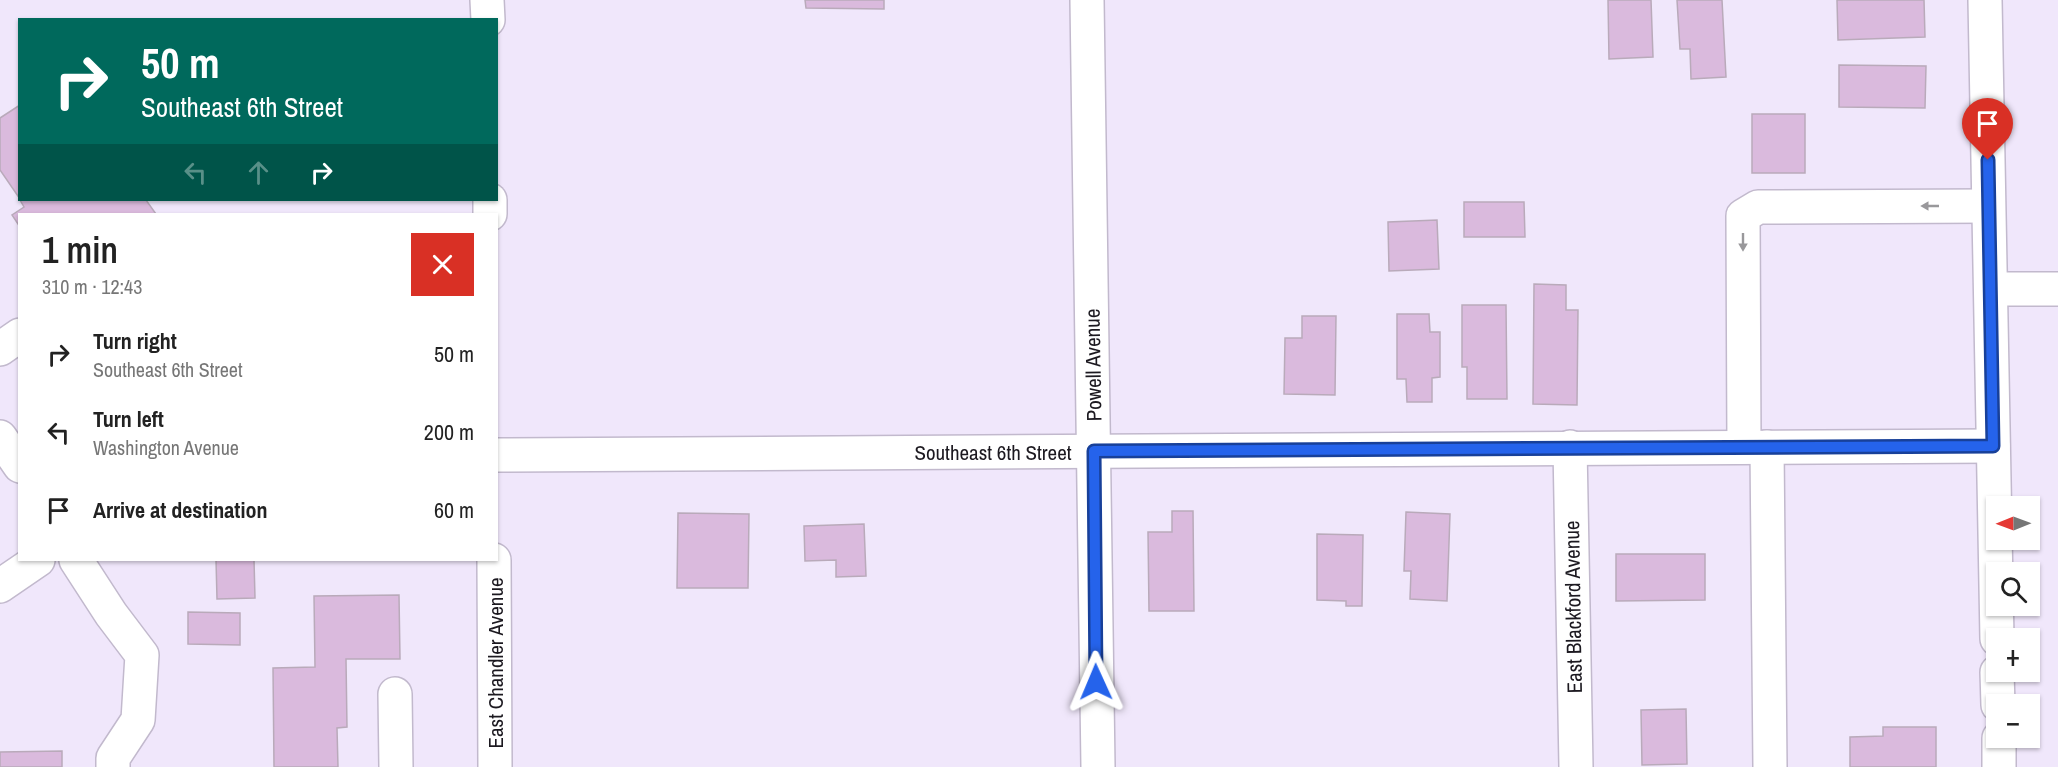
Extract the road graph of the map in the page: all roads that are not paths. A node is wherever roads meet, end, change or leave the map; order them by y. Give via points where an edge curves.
1 (487, 0) edge
2 (1087, 0) edge
3 (1985, 0) edge
4 (488, 18) edge
5 (1988, 206) junction
6 (2058, 289) edge
7 (1991, 290) junction
8 (18, 336) edge
9 (0, 349) edge
10 (0, 437) edge
11 (1993, 446) junction
12 (1570, 447) junction
13 (1755, 447) junction
14 (1094, 451) junction
15 (498, 455) edge
16 (18, 463) edge
17 (37, 561) edge
18 (77, 561) edge
19 (494, 561) edge
20 (0, 586) edge
21 (1997, 628) edge
22 (394, 694) dead end
23 (1998, 748) edge
24 (113, 767) edge
25 (396, 767) edge
26 (495, 767) edge
27 (1098, 767) edge
28 (1576, 767) edge
29 (1770, 767) edge
30 (1999, 767) edge

1 - 4 street
2 - 14 street, Powell Avenue
3 - 5 street
5 - 7 street
5 -> 13 street via 1758,207 1743,216
6 - 7 street
7 - 11 street
8 - 9 street
10 - 16 street
11 - 13 street, Southeast 6th Street
11 - 21 street
12 - 13 street, Southeast 6th Street
12 - 14 street, Southeast 6th Street
12 - 28 street, East Blackford Avenue
13 - 29 street
14 - 15 street, Southeast 6th Street
14 - 27 street, Powell Avenue
17 - 20 street
18 - 24 street via 142,655 138,720 113,758
19 - 26 street, East Chandler Avenue
22 - 25 street
23 - 30 street

